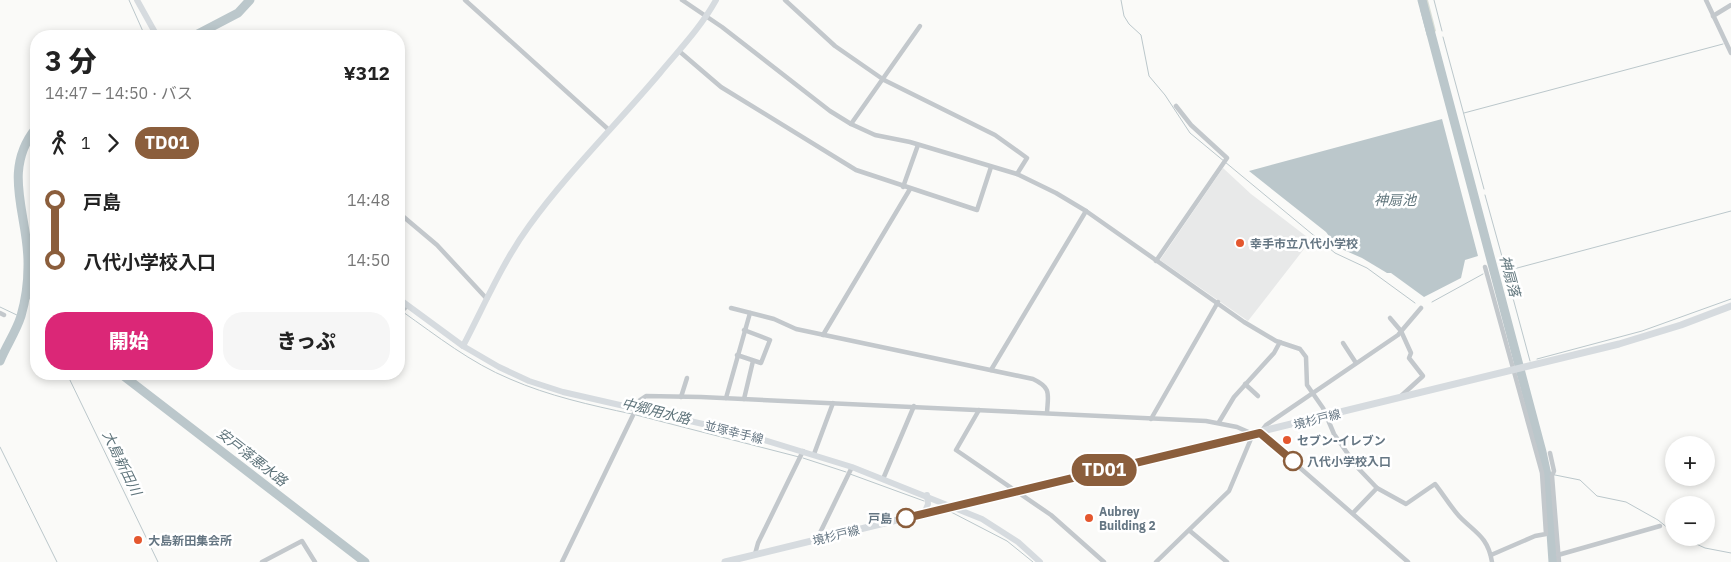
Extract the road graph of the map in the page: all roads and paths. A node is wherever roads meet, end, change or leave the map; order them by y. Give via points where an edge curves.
1 (138, 0) edge
2 (465, 0) edge
3 (682, 0) edge
4 (716, 0) edge
5 (785, 0) edge
6 (1706, 0) edge
7 (1731, 5) edge
8 (1713, 16) junction
9 (706, 17) junction
10 (920, 26) dead end
11 (154, 30) edge
12 (679, 51) junction
13 (1731, 53) edge
14 (884, 80) junction
15 (1176, 106) dead end
16 (851, 124) junction
17 (609, 130) junction
18 (918, 145) junction
19 (991, 167) junction
20 (1017, 174) junction
21 (903, 186) junction
22 (910, 189) junction
23 (1086, 211) junction
24 (405, 218) edge
25 (1156, 261) junction
26 (1484, 267) dead end
27 (488, 300) junction
28 (1218, 302) junction
29 (1731, 306) edge
30 (731, 308) dead end
31 (1421, 308) dead end
32 (405, 312) edge
33 (750, 314) junction
34 (1390, 318) dead end
35 (744, 330) junction
36 (1401, 332) junction
37 (823, 334) junction
38 (1411, 338) dead end
39 (1280, 342) junction
40 (1342, 343) dead end
41 (1405, 343) junction
42 (463, 346) junction
43 (736, 355) junction
44 (754, 361) junction
45 (1356, 363) junction
46 (991, 370) junction
47 (1514, 371) junction
48 (688, 378) dead end
49 (1245, 384) junction
50 (1313, 393) junction
51 (1258, 396) dead end
52 (681, 397) junction
53 (726, 398) junction
54 (744, 399) junction
55 (1398, 399) junction
56 (833, 403) junction
57 (914, 406) junction
58 (636, 409) junction
59 (979, 410) junction
60 (1047, 413) junction
61 (1326, 417) junction
62 (1151, 419) junction
63 (1219, 422) junction
64 (1256, 433) junction
65 (803, 450) junction
66 (1550, 453) dead end
67 (814, 454) junction
68 (852, 467) junction
69 (884, 479) junction
70 (1543, 481) junction
71 (1552, 481) junction
72 (1377, 488) junction
73 (1017, 491) junction
74 (927, 495) junction
75 (954, 506) junction
76 (1353, 513) junction
77 (924, 514) junction
78 (1660, 526) dead end
79 (1190, 531) junction
80 (817, 540) junction
81 (755, 554) junction
82 (1491, 555) junction
83 (1558, 555) junction
84 (262, 562) edge
85 (315, 562) edge
86 (562, 562) edge
87 (725, 562) edge
88 (1040, 562) edge
89 (1104, 562) edge
90 (1156, 562) edge
91 (1227, 562) edge
92 (1408, 562) edge
93 (1492, 562) edge
94 (1559, 562) edge

1 - 11 main road
2 - 17 street
3 - 9 street
4 - 9 main road
5 - 14 street via 835,46
6 - 8 street
7 - 8 street
8 - 13 street
9 - 12 main road
9 - 16 street
10 - 14 street
12 - 17 main road
12 - 21 street via 720,87 856,170
14 - 16 street
14 - 20 street via 995,135 1027,158
15 - 25 street via 1191,125 1227,158
16 - 18 street via 875,135
17 - 27 main road via 529,226
18 - 19 street
18 - 21 street
19 - 20 street
19 - 22 street via 977,210
20 - 23 street
21 - 22 street
22 - 37 street
23 - 25 street
23 - 46 street
24 - 27 street via 437,245
25 - 28 street
26 - 47 street
27 - 42 main road
28 - 39 street via 1244,322
28 - 62 street
29 - 47 main road, 境杉戸線 via 1619,344
30 - 33 street
31 - 36 street
32 - 42 main road, 並塚幸手線
33 - 35 street
33 - 37 street
34 - 36 street
35 - 43 street
35 - 44 street via 770,340 761,363
36 - 41 street
36 - 45 street
37 - 46 street
38 - 41 street
39 - 49 street
39 - 50 street via 1294,346 1304,354 1306,381
40 - 45 street
41 - 55 street via 1411,353 1409,358 1422,376
42 - 58 main road, 並塚幸手線 via 529,381
43 - 44 street
43 - 53 street
44 - 54 street
45 - 50 street
46 - 60 street via 1033,378 1044,384 1048,390
47 - 55 main road, 境杉戸線
47 - 70 street
48 - 52 street
49 - 51 street
49 - 63 street
50 - 61 street
50 - 64 street
52 - 53 street
52 - 58 street via 646,396
53 - 54 street
54 - 56 street
55 - 61 main road, 境杉戸線
56 - 57 street
56 - 67 street
57 - 59 street
57 - 69 street
58 - 65 main road, 並塚幸手線
58 - 86 street
59 - 60 street
59 - 73 street via 956,450
60 - 62 street
61 - 64 main road, 境杉戸線
61 - 72 street via 1357,467
62 - 63 street
63 - 64 street
64 - 73 main road, 境杉戸線
64 - 76 street
64 - 79 street via 1229,492
65 - 67 main road, 並塚幸手線
65 - 81 street
66 - 71 street via 1554,471
67 - 68 main road, 並塚幸手線
68 - 69 main road, 並塚幸手線
68 - 80 street
69 - 74 main road, 並塚幸手線
70 - 71 street
70 - 82 street via 1546,534
71 - 83 street
72 - 76 street
72 - 82 street via 1406,504 1435,484 1459,516 1478,532
73 - 75 main road, 境杉戸線
73 - 89 street via 1051,515
74 - 75 main road, 並塚幸手線
74 - 77 main road
75 - 77 main road, 境杉戸線
75 - 88 main road, 並塚幸手線 via 1005,532
76 - 92 street
77 - 80 main road, 境杉戸線
78 - 83 street
79 - 90 street
79 - 91 street
80 - 81 main road, 境杉戸線
81 - 87 main road, 境杉戸線
82 - 93 street
83 - 94 street
84 - 85 street via 302,541

